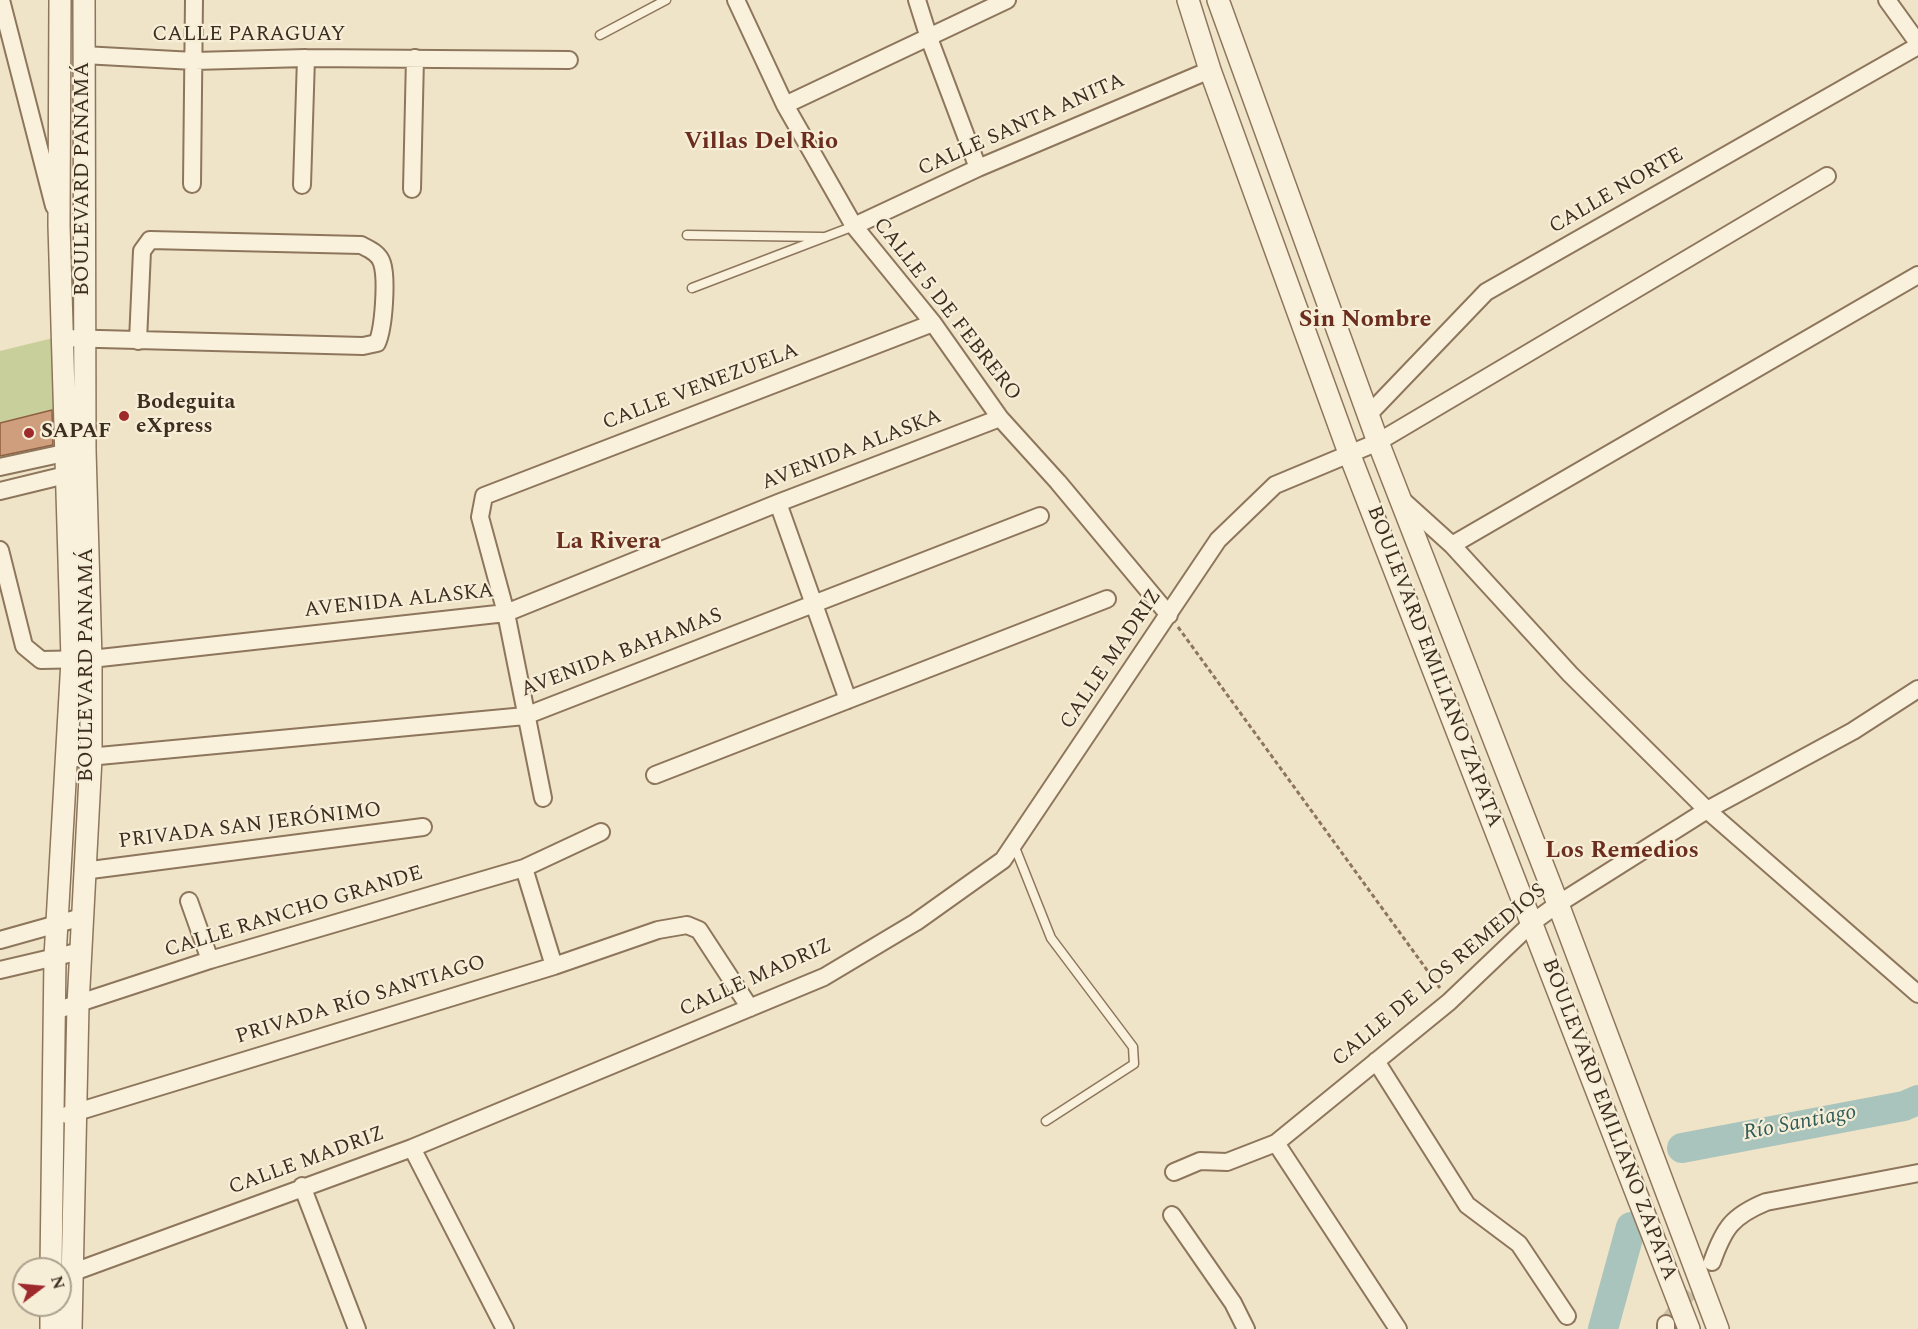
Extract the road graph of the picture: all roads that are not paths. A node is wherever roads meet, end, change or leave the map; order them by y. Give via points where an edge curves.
1 (2, 0) edge
2 (60, 0) edge
3 (84, 0) edge
4 (194, 0) edge
5 (666, 0) edge
6 (736, 0) edge
7 (917, 0) edge
8 (1006, 0) edge
9 (1188, 0) edge
10 (1218, 0) edge
11 (1887, 0) edge
12 (600, 35) dead end
13 (929, 38) junction
14 (1918, 44) edge
15 (83, 55) junction
16 (306, 58) junction
17 (415, 58) junction
18 (569, 60) dead end
19 (194, 61) junction
20 (1210, 70) junction
21 (785, 105) junction
22 (978, 168) junction
23 (1827, 176) dead end
24 (192, 184) dead end
25 (302, 185) dead end
26 (412, 189) dead end
27 (59, 225) junction
28 (854, 226) junction
29 (687, 235) dead end
30 (827, 237) junction
31 (1918, 275) edge
32 (692, 288) dead end
33 (933, 323) junction
34 (86, 337) junction
35 (62, 338) junction
36 (138, 341) junction
37 (1368, 415) junction
38 (1000, 418) junction
39 (1378, 442) junction
40 (75, 450) junction
41 (1349, 453) junction
42 (0, 467) edge
43 (75, 472) junction
44 (0, 491) edge
45 (1400, 497) junction
46 (778, 504) junction
47 (1040, 516) dead end
48 (1452, 545) junction
49 (0, 550) edge
50 (1107, 599) dead end
51 (814, 605) junction
52 (506, 614) junction
53 (1169, 615) junction
54 (82, 660) junction
55 (1918, 689) edge
56 (848, 700) junction
57 (525, 716) junction
58 (91, 758) junction
59 (67, 759) junction
60 (656, 775) dead end
61 (543, 798) dead end
62 (1707, 810) junction
63 (423, 827) dead end
64 (601, 832) dead end
65 (1014, 844) junction
66 (524, 868) junction
67 (83, 871) junction
68 (189, 901) dead end
69 (1558, 904) junction
70 (82, 917) junction
71 (1533, 922) junction
72 (57, 924) junction
73 (0, 940) edge
74 (81, 951) junction
75 (55, 957) junction
76 (210, 960) junction
77 (554, 966) junction
78 (0, 970) edge
79 (1918, 994) edge
80 (78, 1005) junction
81 (750, 1008) junction
82 (55, 1011) junction
83 (1376, 1061) junction
84 (76, 1112) junction
85 (53, 1119) junction
86 (1046, 1121) dead end
87 (1276, 1143) junction
88 (412, 1148) junction
89 (1174, 1172) dead end
90 (1918, 1173) edge
91 (302, 1186) junction
92 (1172, 1215) dead end
93 (51, 1257) edge
94 (67, 1257) edge
95 (1712, 1262) tunnel mouth
96 (72, 1273) edge
97 (1567, 1316) dead end
98 (1393, 1327) edge
99 (357, 1329) edge
100 (505, 1329) edge
101 (1246, 1329) edge
102 (1689, 1329) edge
103 (1718, 1329) edge

1 - 27 street
2 - 27 street, BOULEVARD PANAMÁ
3 - 15 street, BOULEVARD PANAMÁ
4 - 19 street
5 - 12 lane
6 - 21 street, CALLE 5 DE FEBRERO
7 - 13 street
8 - 13 street
9 - 20 street, BOULEVARD EMILIANO ZAPATA
10 - 37 street, BOULEVARD EMILIANO ZAPATA
11 - 14 street
13 - 21 street
13 - 22 street
14 - 37 street, CALLE NORTE via 1486,292
15 - 19 street, CALLE PARAGUAY
15 - 34 street, BOULEVARD PANAMÁ
16 - 17 street, CALLE PARAGUAY
16 - 19 street, CALLE PARAGUAY
16 - 25 street
17 - 18 street, CALLE PARAGUAY
17 - 26 street
19 - 24 street
20 - 22 street, CALLE SANTA ANITA
20 - 41 street, BOULEVARD EMILIANO ZAPATA
21 - 28 street, CALLE 5 DE FEBRERO
22 - 28 street, CALLE SANTA ANITA
23 - 39 street, CALLE MADRIZ
27 - 35 street, BOULEVARD PANAMÁ
28 - 30 lane
28 - 33 street, CALLE 5 DE FEBRERO
29 - 30 lane
30 - 32 lane
31 - 48 street
33 - 38 street, CALLE 5 DE FEBRERO
33 - 52 street, CALLE VENEZUELA via 484,496 480,517
34 - 35 street
34 - 36 street
34 - 40 street, BOULEVARD PANAMÁ
35 - 40 street, BOULEVARD PANAMÁ
36 - 36 street via 363,346 377,343 384,328 382,263 375,252 361,245 150,240 142,251
37 - 39 street, BOULEVARD EMILIANO ZAPATA
38 - 46 street, AVENIDA ALASKA
38 - 53 street, CALLE 5 DE FEBRERO
39 - 41 street, CALLE MADRIZ
39 - 45 street, BOULEVARD EMILIANO ZAPATA
40 - 42 street
40 - 43 street, BOULEVARD PANAMÁ
41 - 53 street, CALLE MADRIZ via 1275,485 1218,540
41 - 71 street, BOULEVARD EMILIANO ZAPATA
43 - 44 street
43 - 54 street, BOULEVARD PANAMÁ
45 - 48 street, BOULEVARD EMILIANO ZAPATA
45 - 69 street, BOULEVARD EMILIANO ZAPATA
46 - 51 street
46 - 52 street, AVENIDA ALASKA
47 - 51 street, AVENIDA BAHAMAS
48 - 62 street, BOULEVARD EMILIANO ZAPATA via 1570,674
49 - 54 street, AVENIDA ALASKA via 24,646 41,660
50 - 56 street
51 - 56 street
51 - 57 street, AVENIDA BAHAMAS
52 - 54 street, AVENIDA ALASKA
52 - 57 street
53 - 65 street, CALLE MADRIZ
54 - 58 street, BOULEVARD PANAMÁ
54 - 59 street, BOULEVARD PANAMÁ
55 - 62 street, CALLE DE LOS REMEDIOS via 1853,731
56 - 60 street
57 - 58 street, AVENIDA BAHAMAS
57 - 61 street
58 - 59 street, AVENIDA BAHAMAS
58 - 67 street, BOULEVARD PANAMÁ
59 - 72 street, BOULEVARD PANAMÁ
62 - 69 street, CALLE DE LOS REMEDIOS
62 - 79 street, BOULEVARD EMILIANO ZAPATA
63 - 67 street, PRIVADA SAN JERÓNIMO
64 - 66 street, CALLE RANCHO GRANDE
65 - 81 street, CALLE MADRIZ via 1003,860 916,922 824,977
65 - 86 lane via 1051,938 1133,1047 1134,1064
66 - 76 street, CALLE RANCHO GRANDE
66 - 77 street
67 - 70 street, BOULEVARD PANAMÁ
68 - 76 street
69 - 71 street, CALLE DE LOS REMEDIOS
69 - 103 street, BOULEVARD EMILIANO ZAPATA
70 - 72 street
70 - 74 street, BOULEVARD PANAMÁ
71 - 83 street, CALLE DE LOS REMEDIOS via 1449,1002
71 - 102 street, BOULEVARD EMILIANO ZAPATA
72 - 73 street
72 - 75 street, BOULEVARD PANAMÁ
74 - 75 street
74 - 80 street, BOULEVARD PANAMÁ
75 - 78 street
75 - 82 street, BOULEVARD PANAMÁ
76 - 80 street, CALLE RANCHO GRANDE
77 - 81 street, PRIVADA RÍO SANTIAGO via 658,930 687,925 699,930
77 - 84 street, PRIVADA RÍO SANTIAGO
80 - 82 street, CALLE RANCHO GRANDE
80 - 84 street, BOULEVARD PANAMÁ
81 - 88 street, CALLE MADRIZ
82 - 85 street, BOULEVARD PANAMÁ
83 - 87 street, CALLE DE LOS REMEDIOS
83 - 97 street via 1467,1205 1519,1244
84 - 85 street, PRIVADA RÍO SANTIAGO
84 - 94 street, BOULEVARD PANAMÁ
85 - 93 street, BOULEVARD PANAMÁ
87 - 89 street, CALLE DE LOS REMEDIOS via 1227,1162 1200,1161
87 - 98 street
88 - 91 street, CALLE MADRIZ
88 - 100 street
90 - 95 street via 1766,1202 1744,1211 1723,1231
91 - 96 street, CALLE MADRIZ
91 - 99 street
92 - 101 street via 1233,1303

